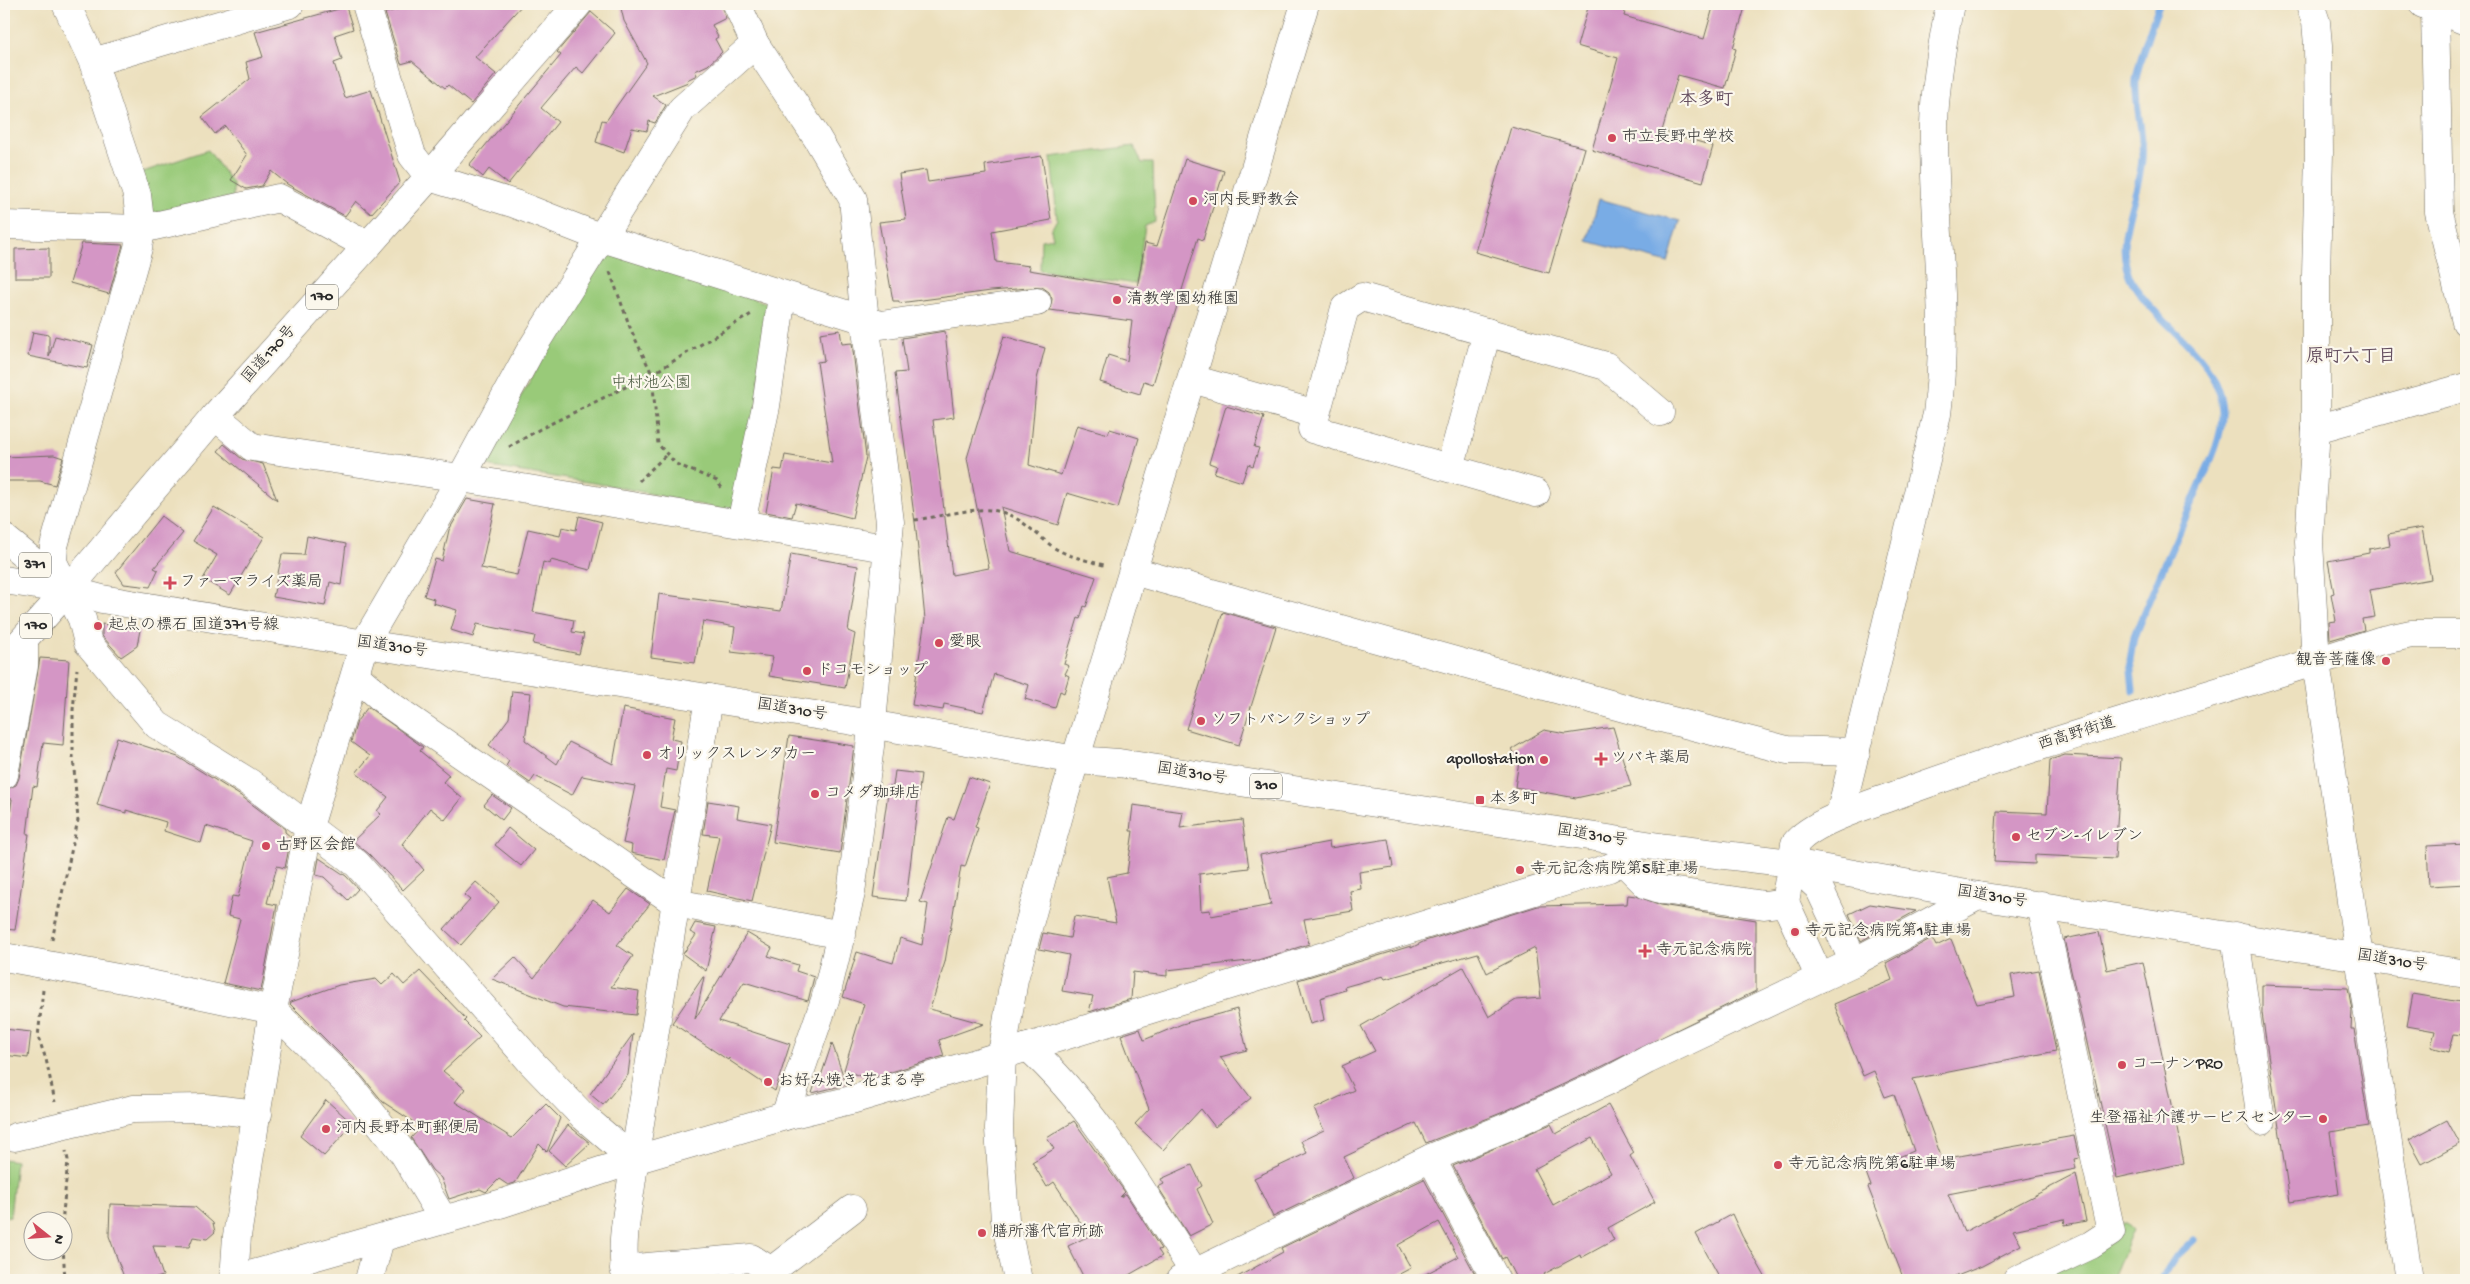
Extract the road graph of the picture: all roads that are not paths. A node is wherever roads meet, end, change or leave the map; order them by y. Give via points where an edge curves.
1 (66, 4) edge
2 (290, 4) edge
3 (366, 4) edge
4 (578, 4) edge
5 (737, 4) edge
6 (1305, 4) edge
7 (1950, 4) edge
8 (2310, 4) edge
9 (2429, 6) edge
10 (233, 12) edge
11 (2466, 21) edge
12 (755, 44) junction
13 (93, 62) junction
14 (429, 177) junction
15 (4, 225) edge
16 (141, 229) junction
17 (602, 238) junction
18 (370, 243) junction
19 (782, 296) junction
20 (1037, 302) dead end
21 (865, 321) junction
22 (2466, 322) edge
23 (1487, 332) junction
24 (1192, 379) junction
25 (2466, 387) edge
26 (1660, 412) dead end
27 (1316, 414) junction
28 (215, 416) junction
29 (2316, 428) junction
30 (1450, 468) junction
31 (461, 478) junction
32 (1536, 492) dead end
33 (742, 519) junction
34 (4, 538) edge
35 (886, 548) junction
36 (1123, 570) junction
37 (4, 580) edge
38 (68, 590) junction
39 (2466, 634) edge
40 (364, 644) junction
41 (2316, 662) junction
42 (14, 664) edge
43 (356, 676) junction
44 (708, 698) junction
45 (871, 724) junction
46 (1856, 752) junction
47 (1076, 760) junction
48 (4, 775) edge
49 (1840, 815) junction
50 (309, 827) junction
51 (1630, 852) junction
52 (1792, 863) junction
53 (1978, 896) junction
54 (1786, 902) junction
55 (676, 903) junction
56 (2041, 905) junction
57 (842, 935) junction
58 (2235, 936) junction
59 (2359, 956) junction
60 (4, 957) edge
61 (1854, 962) junction
62 (2466, 974) edge
63 (1820, 978) junction
64 (273, 1010) junction
65 (1028, 1046) junction
66 (1002, 1055) junction
67 (258, 1114) junction
68 (785, 1116) junction
69 (2261, 1121) dead end
70 (16, 1137) dead end
71 (1430, 1158) junction
72 (634, 1160) junction
73 (852, 1209) dead end
74 (443, 1219) junction
75 (380, 1239) junction
76 (626, 1275) edge
77 (1187, 1276) edge
78 (1494, 1279) edge
79 (233, 1280) edge
80 (369, 1280) edge
81 (1018, 1280) edge
82 (2018, 1280) edge
83 (2409, 1280) edge

1 - 13 main road
2 - 10 main road
3 - 14 main road via 409,149
4 - 14 main road, 国道170号 / 170
5 - 12 main road
6 - 24 main road
7 - 46 main road via 1940,55 1934,124 1943,372 1937,414
8 - 29 main road via 2316,22 2319,124
9 - 11 main road
9 - 22 main road via 2439,153 2438,212
10 - 13 main road
12 - 17 main road via 682,109
12 - 21 main road via 853,199
13 - 16 main road via 138,195
14 - 17 main road via 515,204
14 - 18 main road, 国道170号 / 170
15 - 16 main road
16 - 18 main road via 280,198 355,239
16 - 38 main road via 54,546 53,562
17 - 19 main road
17 - 31 main road via 529,353
18 - 28 main road, 国道170号 / 170
19 - 21 main road
19 - 33 main road via 766,406
20 - 21 main road via 881,325
21 - 35 main road via 890,522
23 - 26 main road via 1606,366
23 - 27 main road via 1362,297 1346,308
23 - 30 main road
24 - 27 main road
24 - 36 main road
25 - 29 main road
27 - 30 main road via 1312,430
28 - 31 main road via 252,447
28 - 38 main road, 国道170号 / 170
29 - 41 main road via 2309,542
30 - 32 main road
31 - 33 main road
31 - 40 main road
33 - 35 main road
34 - 38 main road, 371
35 - 45 main road
36 - 46 main road via 1787,750
36 - 47 main road
37 - 38 main road, 国道310号
38 - 40 main road, 国道310号 / 310 via 102,599
38 - 42 main road, 国道170号 / 170 via 24,640
38 - 50 main road via 82,619 88,643 157,725 250,783
39 - 41 main road, 西高野街道 via 2411,634
40 - 43 main road
40 - 44 main road, 国道310号 / 310
41 - 49 main road, 西高野街道 via 1968,770
41 - 59 main road
42 - 48 main road
43 - 50 main road
43 - 55 main road via 395,708
44 - 45 main road, 国道310号 / 310
44 - 55 main road
45 - 47 main road, 国道310号 / 310
45 - 57 main road via 852,884
46 - 49 main road
47 - 51 main road, 国道310号 / 310 via 1119,764
47 - 66 main road via 1014,980
49 - 52 main road, 西高野街道 via 1800,837
50 - 64 main road
50 - 72 main road via 357,864 532,1063 584,1116
51 - 52 main road, 国道310号 / 310
51 - 54 main road via 1638,877 1655,888 1764,905
51 - 65 main road via 1609,868
52 - 53 main road, 国道310号 / 310
52 - 54 main road, 西高野街道
52 - 61 main road via 1819,888
53 - 56 main road, 国道310号 / 310
53 - 61 main road
54 - 63 main road
55 - 57 main road
55 - 72 main road
56 - 58 main road, 国道310号 / 310
56 - 82 main road via 2110,1232 2091,1245
57 - 68 main road via 825,1000
58 - 59 main road, 国道310号 / 310
58 - 69 main road
59 - 62 main road, 国道310号 / 310
59 - 83 main road
60 - 64 main road
61 - 63 main road
63 - 71 main road via 1646,1060 1608,1082
64 - 67 main road
64 - 74 main road via 356,1093 404,1154
65 - 66 main road
65 - 77 main road via 1054,1070 1106,1137
66 - 68 main road
66 - 81 main road via 999,1129 1005,1220
67 - 70 main road via 206,1108 133,1109
67 - 79 main road via 237,1236
68 - 72 main road
71 - 77 main road
71 - 78 main road
72 - 74 main road
72 - 76 main road via 625,1230
73 - 76 main road via 771,1271 750,1258
74 - 75 main road
75 - 79 main road
75 - 80 main road

